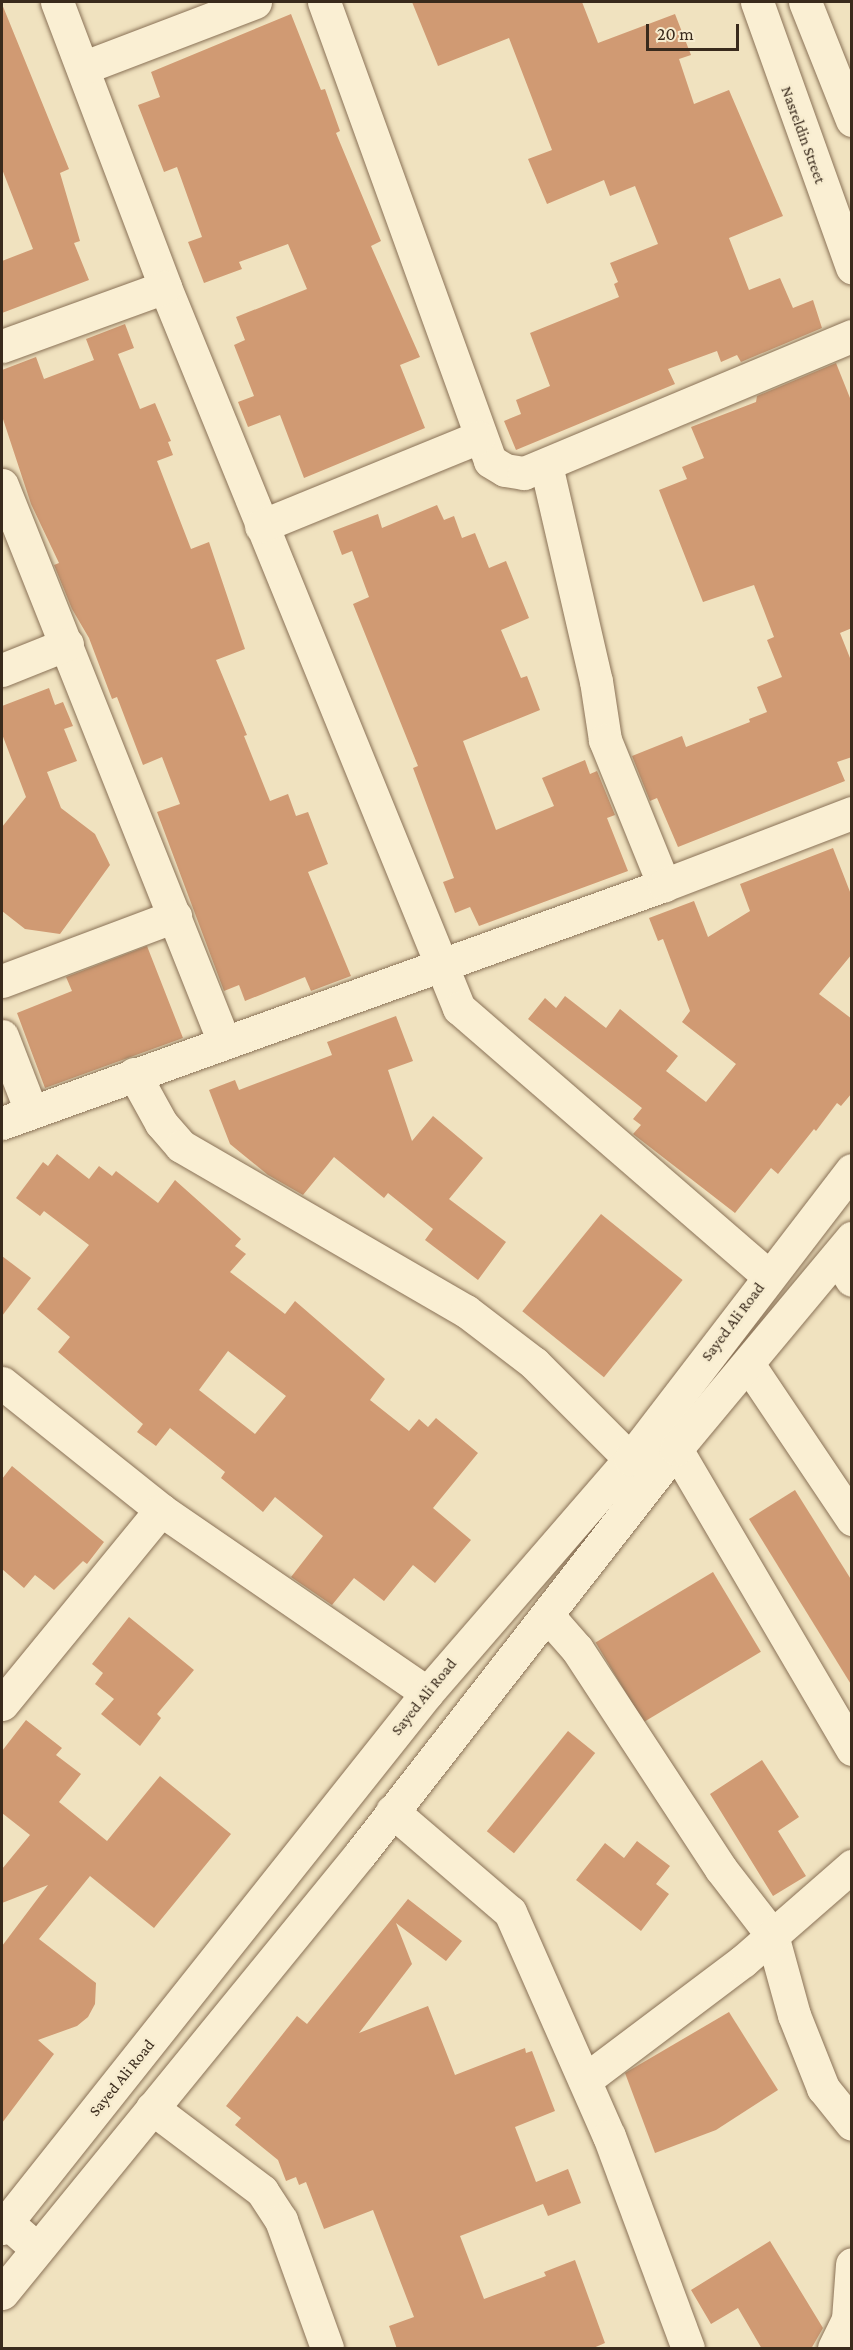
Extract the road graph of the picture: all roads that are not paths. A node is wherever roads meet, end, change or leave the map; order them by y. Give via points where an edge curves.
1 (57, 2) edge
2 (255, 2) edge
3 (324, 2) edge
4 (757, 2) edge
5 (805, 2) edge
6 (85, 67) junction
7 (852, 120) edge
8 (844, 223) edge
9 (852, 267) edge
10 (165, 287) junction
11 (852, 336) edge
12 (2, 346) edge
13 (479, 437) junction
14 (546, 465) junction
15 (2, 485) edge
16 (261, 526) junction
17 (67, 645) junction
18 (2, 670) edge
19 (852, 813) edge
20 (664, 885) junction
21 (175, 916) junction
22 (442, 966) junction
23 (2, 981) edge
24 (2, 1036) edge
25 (224, 1042) junction
26 (134, 1074) junction
27 (16, 1117) edge
28 (852, 1170) edge
29 (847, 1258) edge
30 (768, 1276) junction
31 (748, 1364) junction
32 (2, 1383) edge
33 (676, 1449) junction
34 (630, 1459) junction
35 (161, 1510) junction
36 (852, 1519) edge
37 (548, 1616) junction
38 (471, 1639) junction
39 (509, 1667) junction
40 (427, 1693) junction
41 (2, 1704) edge
42 (852, 1749) edge
43 (392, 1811) junction
44 (852, 1866) edge
45 (772, 1935) junction
46 (585, 2080) junction
47 (152, 2108) junction
48 (852, 2124) edge
49 (4, 2222) edge
50 (37, 2249) junction
51 (852, 2264) edge
52 (4, 2286) edge
53 (327, 2349) edge
54 (688, 2349) edge
55 (834, 2349) edge

1 - 6 street
2 - 6 street
3 - 13 street
4 - 8 street, Nasreldin Street
5 - 7 street
6 - 10 street
8 - 9 street, Nasreldin Street
10 - 12 street
10 - 16 street
11 - 14 street
13 - 14 street via 490,461 506,470 524,473
13 - 16 street
14 - 20 street via 596,681 605,740
15 - 17 street
16 - 22 street
17 - 18 street
17 - 21 street
19 - 20 street
20 - 22 street
21 - 23 street
21 - 25 street
22 - 25 street
22 - 30 street via 459,1008 483,1032
24 - 27 street
25 - 26 street
26 - 27 street
26 - 34 street via 161,1123 181,1146 466,1311 534,1363
28 - 30 street, Sayed Ali Road
29 - 31 street
30 - 34 street, Sayed Ali Road
31 - 33 street
31 - 36 street
32 - 35 street
33 - 37 street
33 - 42 street
34 - 38 street, Sayed Ali Road
35 - 40 street
35 - 41 street
37 - 39 street
37 - 45 street via 577,1649 721,1869
38 - 39 street
38 - 40 street, Sayed Ali Road
39 - 43 street
40 - 49 street, Sayed Ali Road
43 - 46 street via 510,1912
43 - 47 street
44 - 45 street
45 - 46 street
45 - 48 street via 794,2015 823,2088
46 - 54 street
47 - 50 street
47 - 53 street via 262,2192 281,2220
49 - 50 street
50 - 52 street
51 - 55 street via 848,2319

